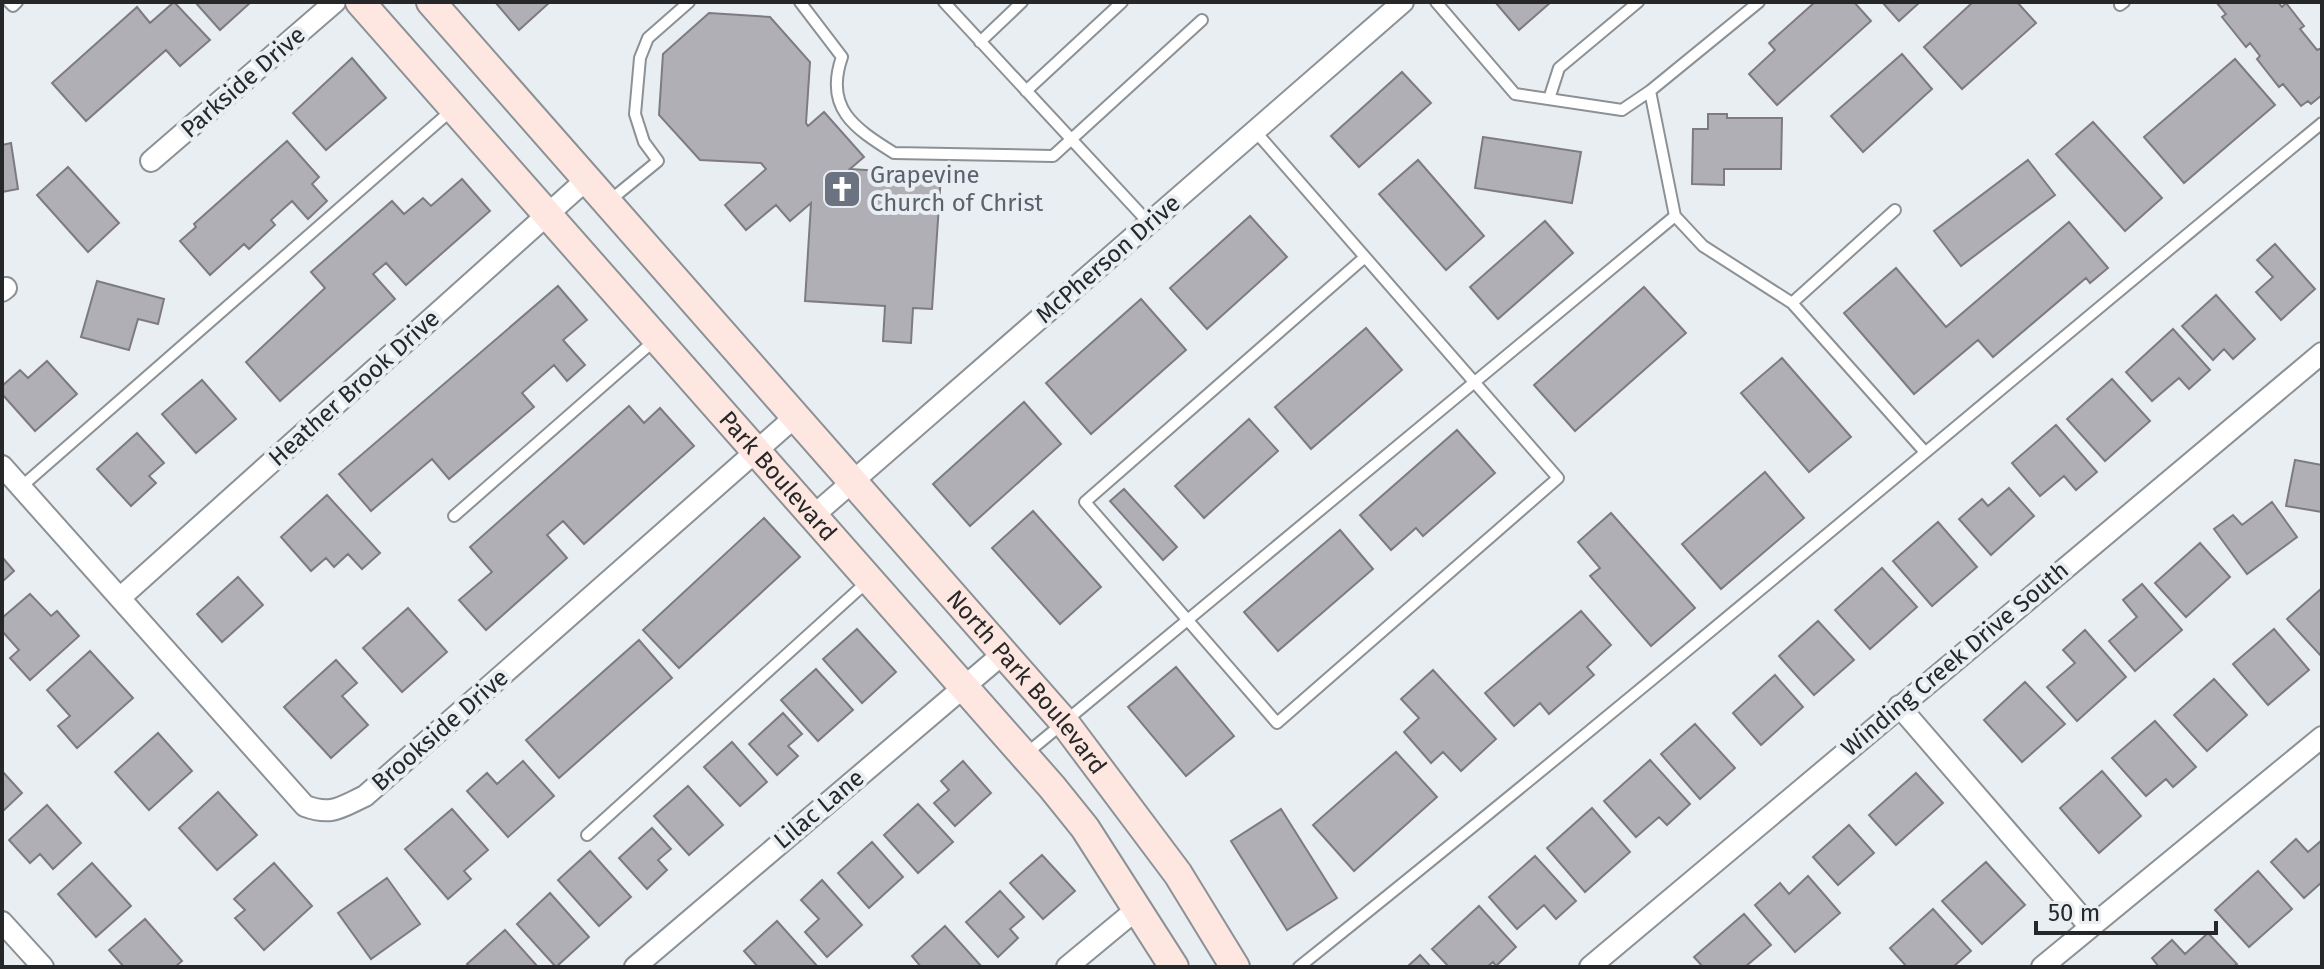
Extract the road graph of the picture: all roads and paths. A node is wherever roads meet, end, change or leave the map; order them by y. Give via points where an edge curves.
1 (9, 2) edge
2 (17, 2) edge
3 (335, 2) edge
4 (360, 2) edge
5 (431, 2) edge
6 (689, 2) edge
7 (800, 2) edge
8 (944, 2) edge
9 (1022, 2) edge
10 (1122, 2) edge
11 (1403, 2) edge
12 (1436, 2) edge
13 (1638, 2) edge
14 (1759, 2) edge
15 (1202, 20) dead end
16 (980, 42) junction
17 (1026, 91) junction
18 (1650, 91) junction
19 (1549, 99) junction
20 (454, 109) junction
21 (2322, 123) edge
22 (1255, 131) junction
23 (1071, 140) junction
24 (151, 161) dead end
25 (587, 179) junction
26 (607, 202) junction
27 (1895, 210) dead end
28 (547, 214) junction
29 (1675, 216) junction
30 (1149, 223) junction
31 (1365, 257) junction
32 (1792, 303) junction
33 (656, 339) junction
34 (2322, 353) edge
35 (1475, 383) junction
36 (796, 416) junction
37 (756, 451) junction
38 (1924, 451) junction
39 (2, 466) edge
40 (854, 480) junction
41 (21, 487) junction
42 (454, 516) dead end
43 (813, 516) junction
44 (869, 579) junction
45 (121, 597) junction
46 (1188, 620) junction
47 (1005, 652) junction
48 (963, 687) junction
49 (1899, 706) junction
50 (1064, 722) junction
51 (2322, 737) edge
52 (1024, 755) junction
53 (587, 835) dead end
54 (1137, 909) junction
55 (2, 922) edge
56 (2090, 927) junction
57 (43, 967) edge
58 (635, 967) edge
59 (1067, 967) edge
60 (1174, 967) edge
61 (1235, 967) edge
62 (1299, 967) edge
63 (1590, 967) edge
64 (2042, 967) edge

1 - 2 lane
3 - 24 street, Parkside Drive
4 - 20 main road, Park Boulevard
5 - 25 main road
6 - 26 lane via 648,38 640,58 635,114 644,142 658,161
7 - 23 lane via 842,57 837,103 849,120 894,153 1053,156
8 - 16 lane
9 - 16 lane
10 - 17 lane
11 - 22 street, McPherson Drive
12 - 19 lane via 1515,94
13 - 19 lane via 1559,68
14 - 18 lane
15 - 23 lane
16 - 17 lane
17 - 23 lane
18 - 19 lane via 1622,110
18 - 29 lane
20 - 28 main road, Park Boulevard
20 - 41 lane
21 - 38 lane
22 - 30 street, McPherson Drive
22 - 31 lane
23 - 30 lane
25 - 26 main road
25 - 28 street, Heather Brook Drive
26 - 36 main road
27 - 32 lane
28 - 33 main road, Park Boulevard
28 - 45 street, Heather Brook Drive
29 - 32 lane via 1703,246
29 - 35 lane
30 - 40 street, McPherson Drive
31 - 35 lane
31 - 46 lane via 1085,502
32 - 38 lane
33 - 37 main road, Park Boulevard
33 - 42 lane
34 - 49 street, Winding Creek Drive South
35 - 46 lane
35 - 46 lane via 1558,478 1277,723
36 - 37 street, Brookside Drive
36 - 40 main road, North Park Boulevard
37 - 43 main road, Park Boulevard
37 - 45 street, Brookside Drive via 365,796 334,811 305,806
38 - 62 lane via 1682,657
39 - 41 street, Brookside Drive
40 - 43 street, McPherson Drive
40 - 47 main road, North Park Boulevard
41 - 45 street, Brookside Drive
43 - 44 main road, Park Boulevard
44 - 48 main road, Park Boulevard
44 - 53 lane
46 - 50 lane
47 - 48 street, Lilac Lane
47 - 50 main road, North Park Boulevard
48 - 52 main road, Park Boulevard
48 - 58 street, Lilac Lane
49 - 56 street
49 - 63 street, Winding Creek Drive South
50 - 52 lane
50 - 61 main road, North Park Boulevard via 1178,874
51 - 56 street
52 - 54 main road, Park Boulevard via 1085,828
54 - 59 street
54 - 60 main road, Park Boulevard
55 - 57 street
56 - 64 street

